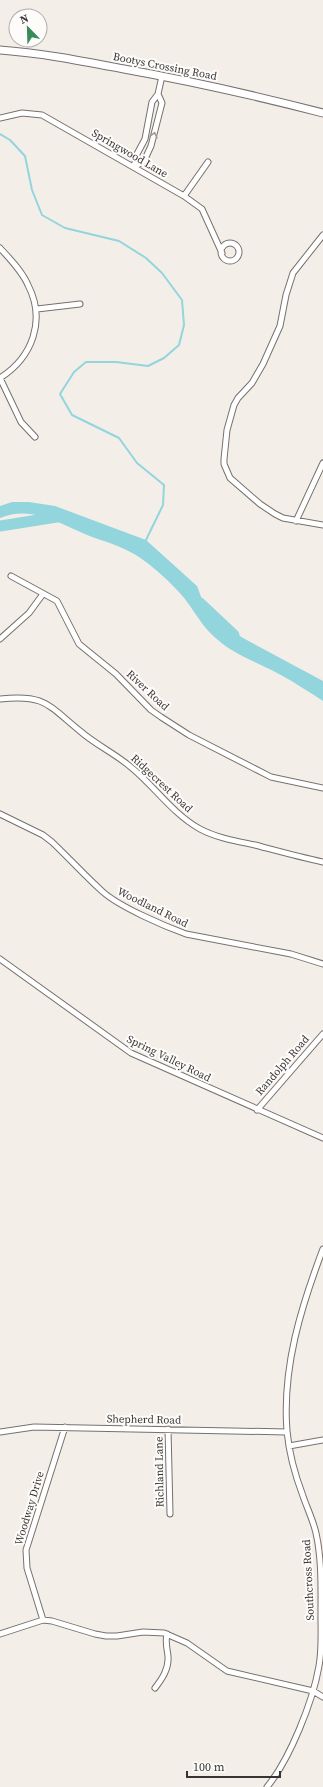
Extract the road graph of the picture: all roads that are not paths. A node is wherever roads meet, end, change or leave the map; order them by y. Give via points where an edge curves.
1 (0, 50) edge
2 (162, 76) junction
3 (158, 94) junction
4 (323, 113) edge
5 (0, 118) edge
6 (208, 162) dead end
7 (134, 167) junction
8 (184, 196) junction
9 (323, 235) edge
10 (0, 248) edge
11 (222, 253) dead end
12 (80, 304) dead end
13 (37, 309) junction
14 (0, 378) edge
15 (35, 437) dead end
16 (323, 463) edge
17 (296, 520) junction
18 (323, 525) edge
19 (11, 576) dead end
20 (43, 594) junction
21 (0, 639) edge
22 (0, 699) edge
23 (323, 788) edge
24 (0, 814) edge
25 (323, 862) edge
26 (0, 960) edge
27 (323, 964) edge
28 (323, 1034) edge
29 (257, 1110) junction
30 (323, 1138) edge
31 (323, 1249) edge
32 (65, 1428) junction
33 (168, 1429) junction
34 (0, 1432) edge
35 (287, 1432) junction
36 (323, 1440) edge
37 (289, 1446) junction
38 (170, 1514) dead end
39 (322, 1577) edge
40 (43, 1620) junction
41 (0, 1634) edge
42 (167, 1634) junction
43 (155, 1688) dead end
44 (312, 1691) junction
45 (323, 1697) edge
46 (267, 1787) edge

1 - 2 street, Bootys Crossing Road via 39,53
2 - 3 street
2 - 4 street, Bootys Crossing Road
3 - 7 street via 152,102 145,139
7 -> 3 street via 144,161 151,146 162,103
5 - 7 street, Springwood Lane via 22,113 42,116
6 - 8 street
7 - 8 street, Springwood Lane
8 - 11 street, Springwood Lane via 202,209
9 - 17 street via 293,273 280,326 264,363 252,383 234,404 227,430 224,458 228,474 234,482 275,514
10 - 13 street via 23,275
12 - 13 street
13 - 14 street via 34,331 26,352 19,362
14 - 15 street via 21,422
16 - 17 street
17 - 18 street
19 - 20 street, River Road
20 - 21 street via 29,613
20 - 23 street, River Road via 57,601 79,644 161,717 189,735 271,777
22 - 25 street, Ridgecrest Road via 23,697 38,699 48,704 81,732 132,768 179,814 200,828 230,839
24 - 27 street, Woodland Road via 52,842 117,902 174,930 291,954
26 - 29 street, Spring Valley Road via 131,1053
28 - 29 street, Randolph Road
29 - 30 street, Spring Valley Road
31 - 35 street, Southcross Road via 307,1293 294,1343 287,1386
32 - 33 street, Shepherd Road
32 - 34 street, Shepherd Road via 23,1427
32 - 40 street, Woodway Drive via 26,1550 27,1568
33 - 35 street, Shepherd Road
33 - 38 street, Richland Lane
35 - 37 street, Southcross Road
36 - 37 street
37 - 39 street, Southcross Road via 296,1477 316,1533
39 - 44 street, Southcross Road via 321,1647
40 - 41 street
40 - 42 street via 106,1636 143,1632
42 - 43 street via 167,1666 164,1676
42 - 44 street via 187,1643 227,1671
44 - 45 street
44 - 46 street, Southcross Road via 284,1762

